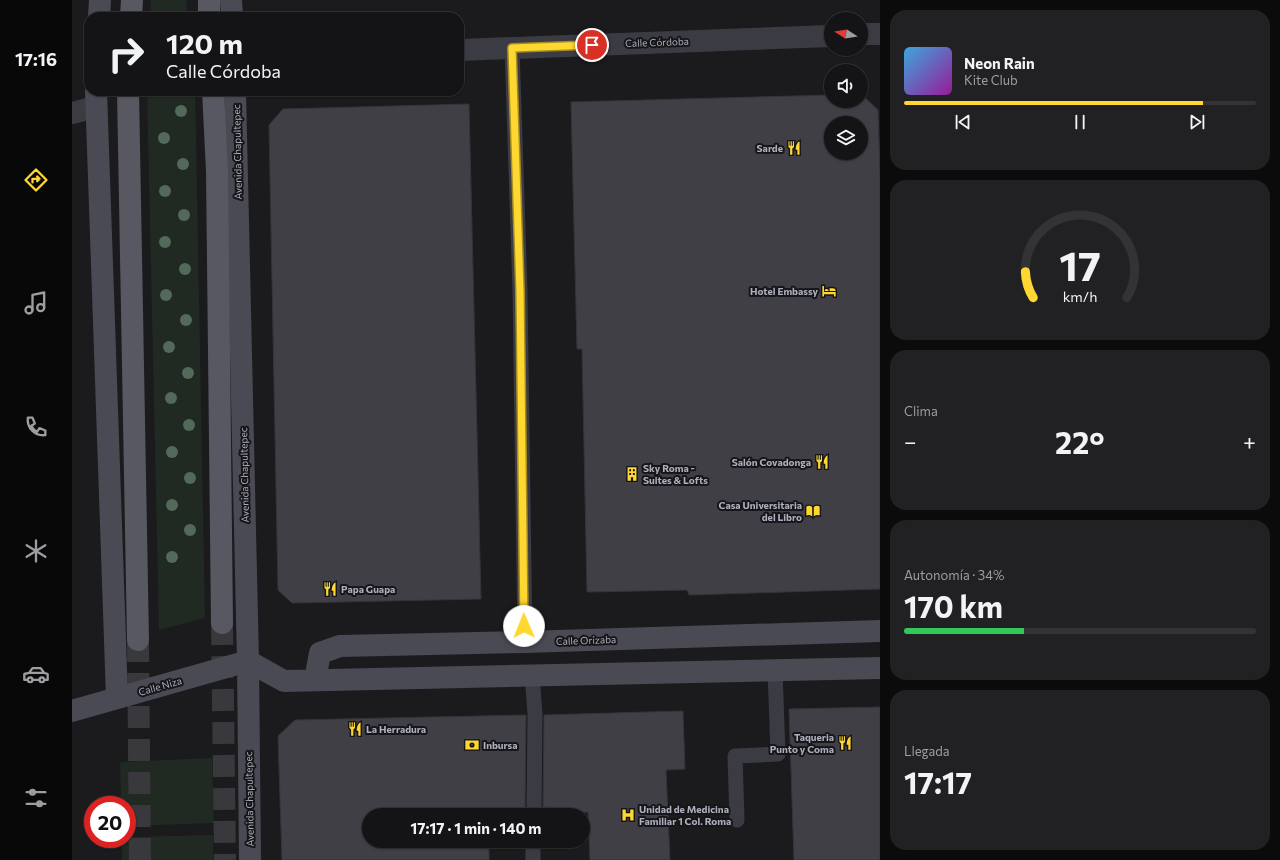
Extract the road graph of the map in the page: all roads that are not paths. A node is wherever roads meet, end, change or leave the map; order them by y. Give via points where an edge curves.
1 (100, 0) edge
2 (132, 0) edge
3 (208, 0) edge
4 (231, 0) edge
5 (99, 12) edge
6 (131, 12) edge
7 (209, 12) edge
8 (232, 12) edge
9 (868, 34) edge
10 (880, 34) edge
11 (824, 36) edge
12 (512, 48) junction
13 (464, 50) edge
14 (128, 96) edge
15 (213, 96) edge
16 (235, 96) edge
17 (95, 99) edge
18 (72, 113) edge
19 (222, 623) tunnel mouth
20 (880, 631) edge
21 (138, 640) tunnel mouth
22 (525, 642) junction
23 (248, 662) junction
24 (880, 668) edge
25 (775, 670) junction
26 (532, 675) junction
27 (315, 680) junction
28 (117, 698) junction
29 (72, 711) edge
30 (534, 808) edge
31 (738, 820) dead end
32 (533, 848) edge
33 (250, 860) edge
34 (533, 860) edge

1 - 5 street
2 - 6 main road
3 - 7 main road
4 - 8 street
9 - 10 street
11 - 12 street, Calle Córdoba
12 - 13 street, Calle Córdoba
12 - 22 lane via 520,291
14 - 21 main road
15 - 19 main road, Avenida Chapultepec via 217,171
16 - 23 street, Avenida Chapultepec
17 - 18 street
17 - 28 street
20 - 22 street, Calle Orizaba
22 - 27 street, Calle Orizaba via 340,646 320,653
23 - 27 street via 284,680
23 - 28 street, Calle Niza
23 - 33 street, Avenida Chapultepec
24 - 25 street
25 - 26 street
25 - 31 lane via 778,754 735,756
26 - 27 street
26 - 30 lane via 535,714
28 - 29 street, Calle Niza
32 - 34 lane

